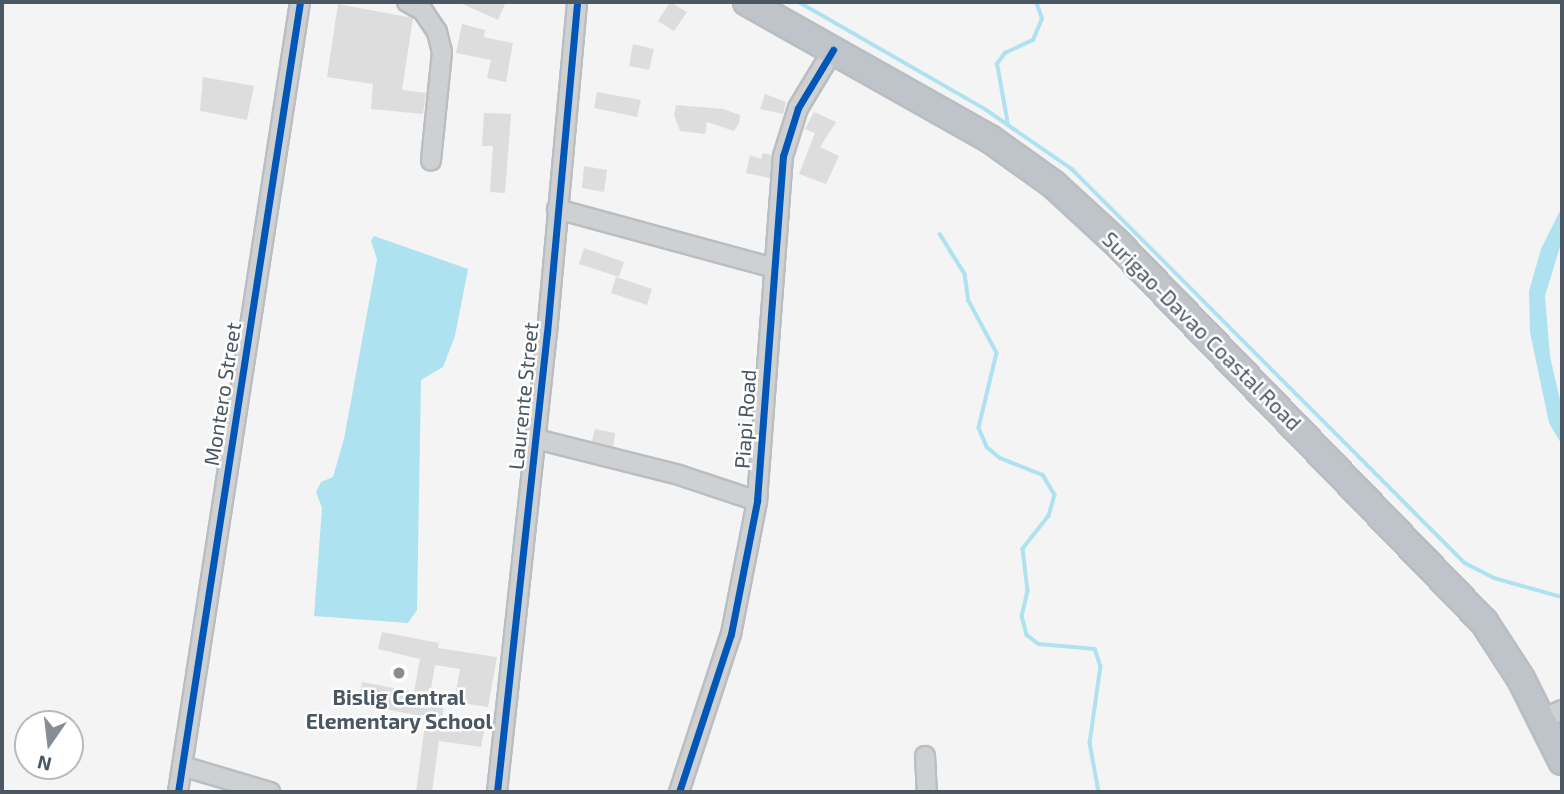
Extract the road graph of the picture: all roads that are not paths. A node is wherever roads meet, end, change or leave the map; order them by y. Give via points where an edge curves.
1 (300, 2) edge
2 (407, 2) edge
3 (577, 2) edge
4 (747, 2) edge
5 (832, 50) junction
6 (430, 160) dead end
7 (557, 209) junction
8 (774, 268) junction
9 (537, 439) junction
10 (757, 501) junction
11 (1551, 714) edge
12 (925, 756) dead end
13 (1562, 761) edge
14 (182, 766) junction
15 (178, 792) edge
16 (270, 792) edge
17 (497, 792) edge
18 (679, 792) edge
19 (927, 792) edge

1 - 14 street, Montero Street
2 - 6 street via 423,11 437,32 442,52
3 - 7 street, Laurente Street
4 - 5 highway, Surigao-Davao Coastal Road
5 - 8 street, Piapi Road via 790,132
5 - 11 highway, Surigao-Davao Coastal Road via 990,139 1053,184 1115,241 1478,615
7 - 8 street
7 - 9 street, Laurente Street
8 - 10 street, Piapi Road
9 - 10 street via 679,475
9 - 17 street, Laurente Street
10 - 18 street, Piapi Road via 731,634
11 - 13 highway, Surigao-Davao Coastal Road
12 - 19 street
14 - 15 street, Montero Street
14 - 16 street

